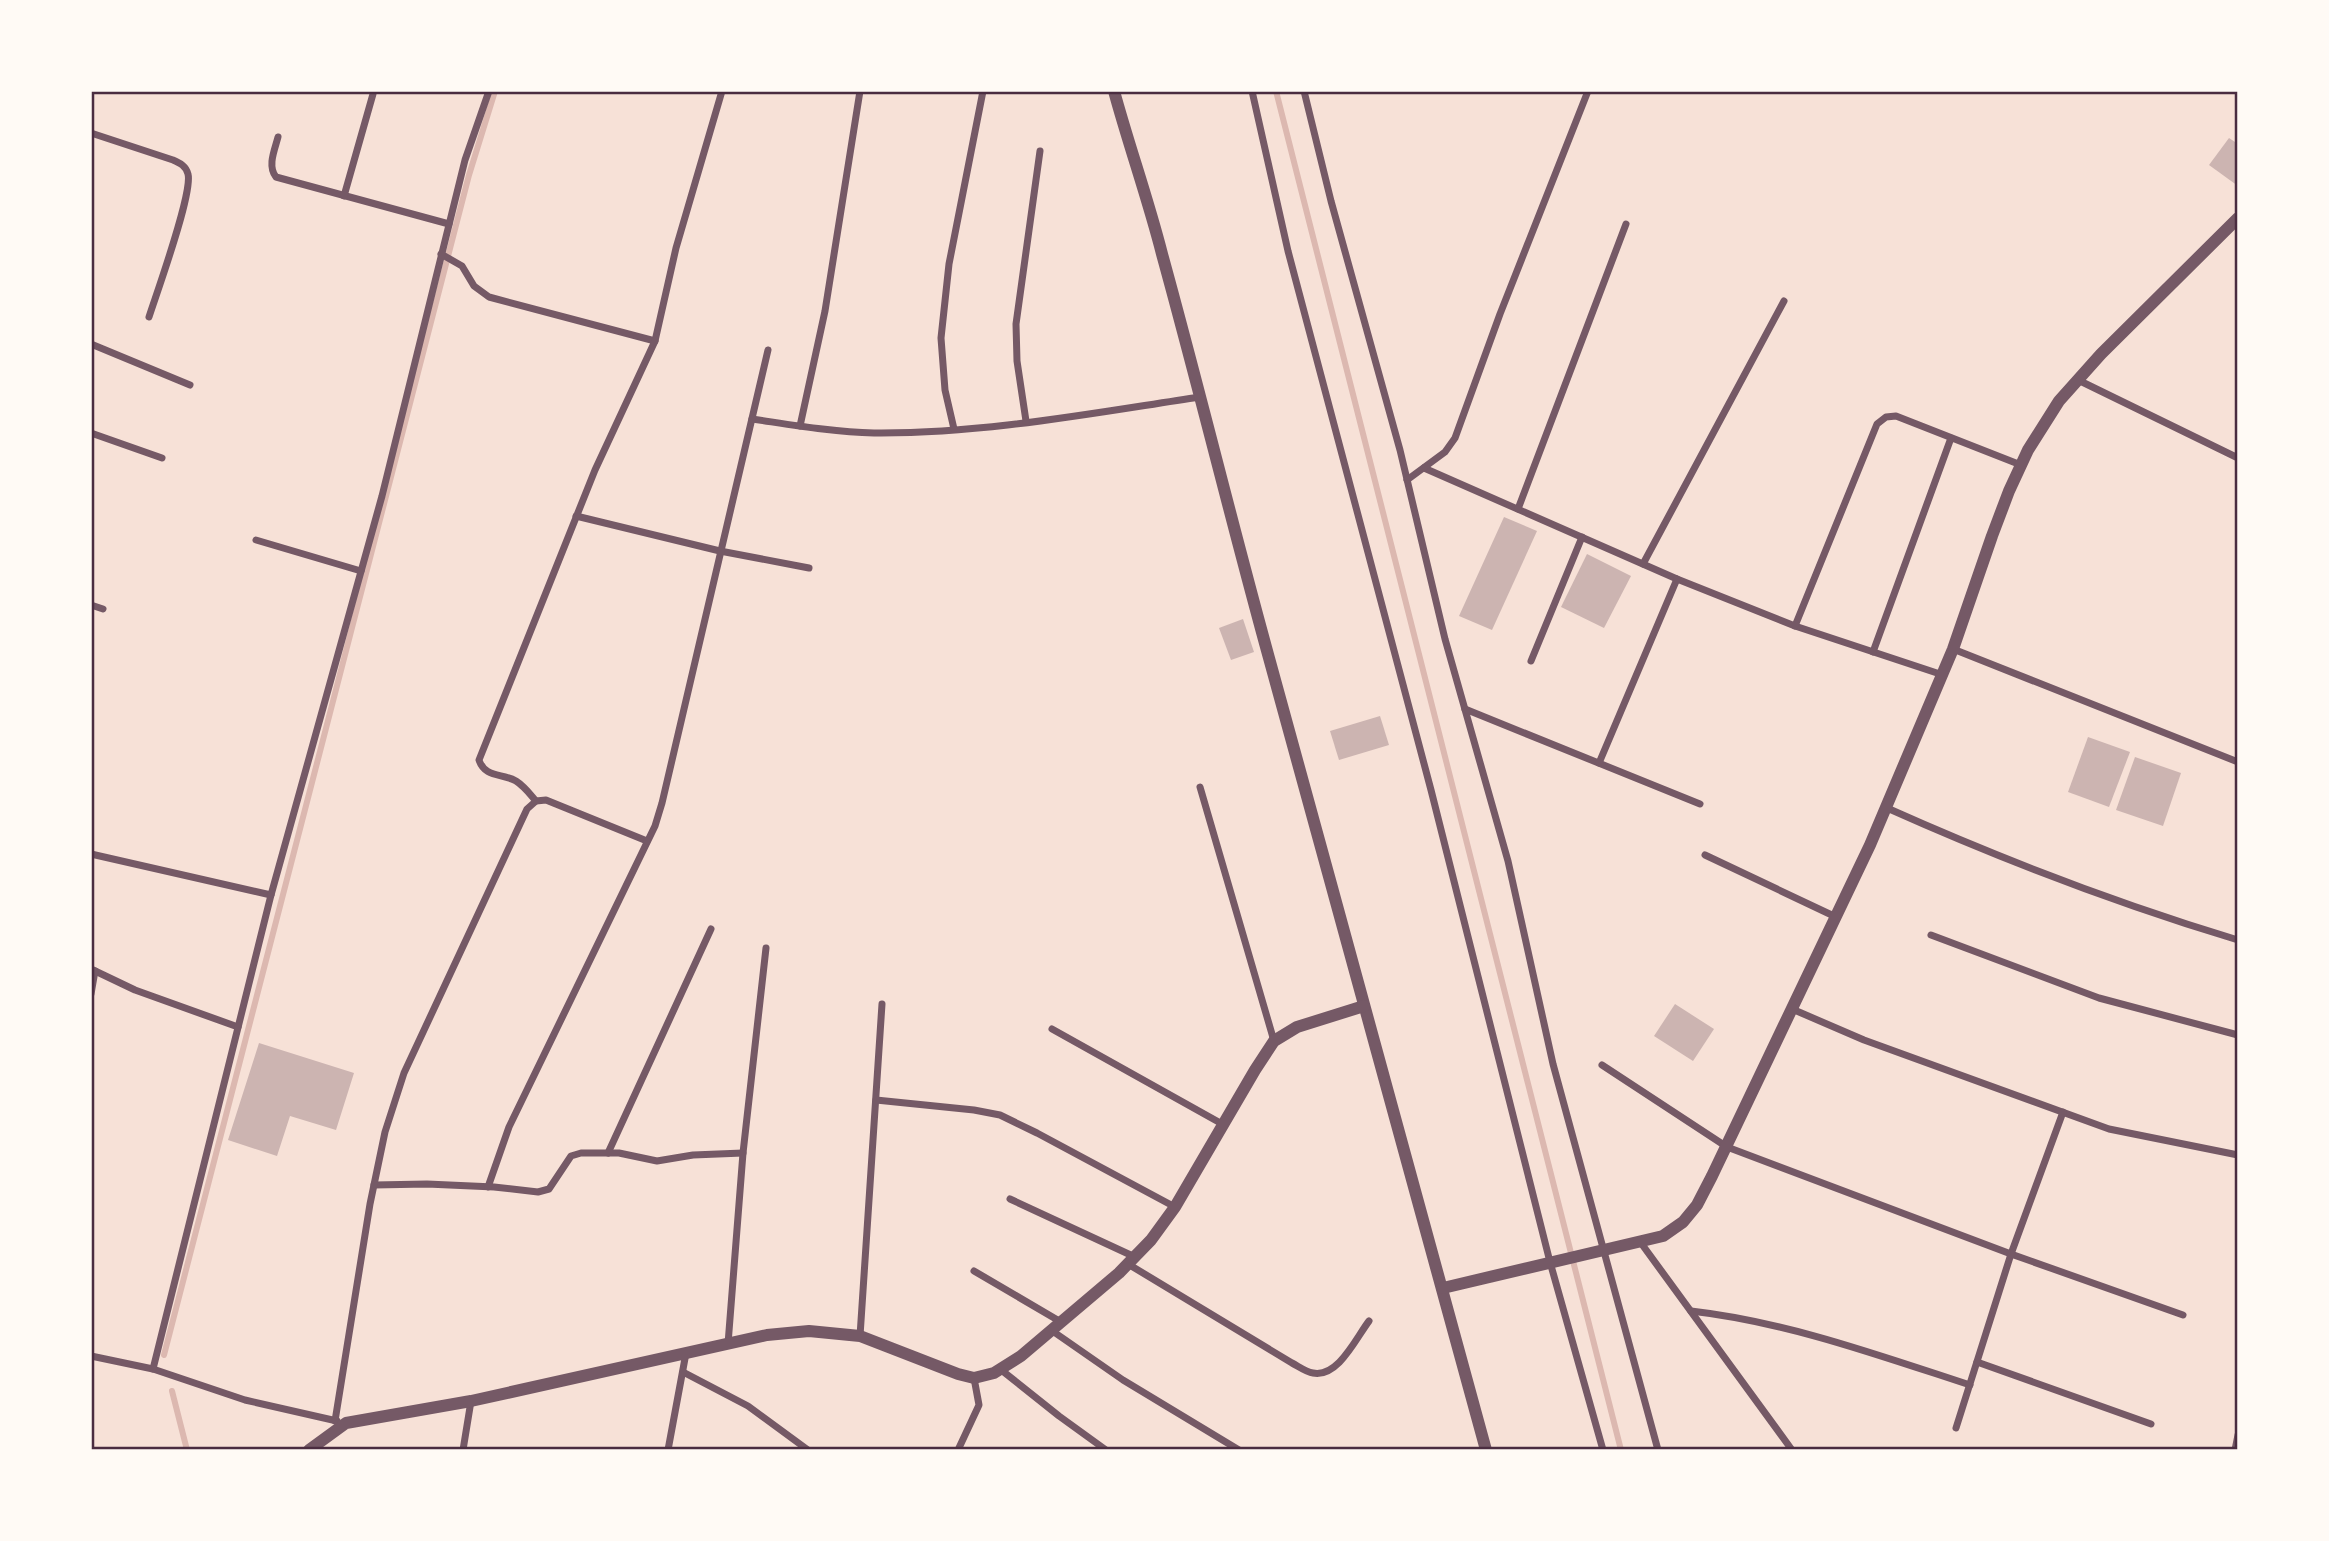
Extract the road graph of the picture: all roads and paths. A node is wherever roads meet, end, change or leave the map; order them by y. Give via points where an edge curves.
1 (489, 91) edge
2 (722, 91) edge
3 (860, 91) edge
4 (982, 91) edge
5 (1114, 91) edge
6 (1252, 91) edge
7 (1304, 91) edge
8 (1588, 91) edge
9 (373, 94) dead end
10 (91, 133) edge
11 (278, 137) dead end
12 (1040, 150) dead end
13 (344, 196) junction
14 (2238, 218) edge
15 (449, 224) junction
16 (1626, 224) dead end
17 (442, 254) junction
18 (1784, 301) dead end
19 (149, 317) dead end
20 (655, 341) junction
21 (91, 344) edge
22 (768, 350) dead end
23 (2078, 380) junction
24 (191, 385) dead end
25 (1200, 397) junction
26 (752, 419) junction
27 (1026, 421) junction
28 (800, 426) junction
29 (954, 429) junction
30 (91, 433) edge
31 (1951, 438) junction
32 (162, 458) dead end
33 (2238, 458) edge
34 (2021, 465) junction
35 (1424, 468) junction
36 (1407, 480) junction
37 (1518, 509) junction
38 (576, 516) junction
39 (1582, 537) junction
40 (256, 540) dead end
41 (720, 551) junction
42 (1643, 564) junction
43 (809, 568) dead end
44 (361, 571) junction
45 (1678, 579) junction
46 (91, 605) edge
47 (103, 609) dead end
48 (1795, 626) junction
49 (1953, 649) junction
50 (1873, 652) junction
51 (1531, 661) dead end
52 (1942, 675) junction
53 (1465, 709) junction
54 (2238, 762) edge
55 (1599, 763) junction
56 (1200, 787) dead end
57 (536, 801) junction
58 (1700, 804) dead end
59 (1887, 808) junction
60 (647, 841) junction
61 (91, 853) edge
62 (1705, 855) dead end
63 (271, 895) junction
64 (1836, 916) junction
65 (711, 929) dead end
66 (1931, 935) dead end
67 (2238, 940) edge
68 (766, 948) dead end
69 (93, 970) edge
70 (91, 994) edge
71 (882, 1004) dead end
72 (1364, 1006) junction
73 (1791, 1009) junction
74 (238, 1027) junction
75 (1052, 1029) dead end
76 (2238, 1035) edge
77 (1274, 1041) junction
78 (1602, 1065) dead end
79 (876, 1100) junction
80 (2063, 1112) junction
81 (1225, 1125) junction
82 (1727, 1147) junction
83 (608, 1153) junction
84 (743, 1153) junction
85 (2238, 1156) edge
86 (374, 1185) junction
87 (488, 1187) junction
88 (1010, 1199) dead end
89 (1175, 1207) junction
90 (1641, 1243) junction
91 (1605, 1249) junction
92 (2011, 1254) junction
93 (1131, 1260) junction
94 (1555, 1261) junction
95 (974, 1271) dead end
96 (1443, 1288) junction
97 (1691, 1311) junction
98 (2183, 1315) dead end
99 (1369, 1321) dead end
100 (1056, 1326) junction
101 (860, 1336) junction
102 (728, 1344) junction
103 (687, 1353) junction
104 (91, 1356) edge
105 (1977, 1362) junction
106 (153, 1369) junction
107 (1000, 1369) junction
108 (683, 1372) junction
109 (974, 1378) junction
110 (1970, 1385) junction
111 (471, 1401) junction
112 (341, 1422) junction
113 (2151, 1424) dead end
114 (1956, 1428) dead end
115 (2238, 1435) edge
116 (309, 1450) edge
117 (463, 1450) edge
118 (668, 1450) edge
119 (808, 1450) edge
120 (958, 1450) edge
121 (1105, 1450) edge
122 (1239, 1450) edge
123 (1486, 1450) edge
124 (1603, 1450) edge
125 (1658, 1450) edge
126 (1792, 1450) edge
127 (2235, 1450) edge

1 - 15 street
2 - 20 street via 676,248
3 - 28 street via 825,311
4 - 29 street via 949,264 941,338
5 - 25 street
6 - 94 street via 1288,251
7 - 36 street
8 - 35 street via 1455,438
9 - 13 street
10 - 19 street via 183,164 189,177
11 - 13 street via 272,165 276,177
12 - 27 street via 1016,324
13 - 15 street
14 - 23 street
15 - 17 street
16 - 37 street
17 - 20 street via 462,266 474,286 489,297
17 - 44 street
18 - 42 street
20 - 38 street
21 - 24 street
22 - 26 street
23 - 33 street
23 - 34 street via 2059,401
25 - 27 street
25 - 72 street
26 - 28 street
26 - 41 street
27 - 29 street
28 - 29 street via 874,433
30 - 32 street
31 - 34 street
31 - 48 street via 1896,416 1877,424
31 - 50 street
34 - 49 street
35 - 36 street
35 - 37 street
36 - 53 street
37 - 39 street
38 - 41 street
38 - 57 street via 479,761 487,773 513,779
39 - 42 street
39 - 51 street
40 - 44 street
41 - 43 street
41 - 60 street via 662,803
42 - 45 street
44 - 63 street
45 - 48 street
45 - 55 street
46 - 47 street
48 - 50 street
49 - 52 street
49 - 54 street
50 - 52 street
52 - 59 street
53 - 55 street
53 - 91 street via 1508,860 1553,1065
55 - 58 street
56 - 77 street
57 - 60 street via 546,800
57 - 86 street via 527,809 404,1073 384,1132
59 - 64 street
59 - 67 street via 1979,849
60 - 87 street via 509,1127
61 - 63 street
62 - 64 street
63 - 74 street
64 - 73 street
65 - 83 street
66 - 76 street via 2099,998
68 - 84 street
69 - 70 street
69 - 74 street
71 - 79 street
72 - 77 street via 1297,1027
72 - 96 street
73 - 80 street
73 - 82 street
74 - 106 street
75 - 81 street
77 - 81 street
78 - 82 street
79 - 89 street via 1000,1115
79 - 101 street
80 - 85 street via 2109,1129
80 - 92 street
81 - 89 street
82 - 90 street via 1683,1222 1663,1236
82 - 92 street
83 - 84 street via 657,1161
83 - 87 street via 571,1156 549,1189
84 - 102 street
86 - 87 street
86 - 112 street
88 - 93 street
89 - 93 street
90 - 91 street
90 - 97 street
91 - 94 street
91 - 125 street
92 - 98 street
92 - 105 street
93 - 99 street via 1312,1373 1334,1368
93 - 100 street
94 - 96 street
94 - 124 street
95 - 100 street
96 - 123 street
97 - 110 street via 1829,1339
97 - 126 street
100 - 107 street
100 - 122 street via 1123,1380
101 - 102 street via 809,1331
101 - 109 street
102 - 103 street
103 - 108 street
103 - 111 street
104 - 106 street
105 - 110 street
105 - 113 street
106 - 112 street via 245,1400
107 - 109 street
107 - 121 street
108 - 118 street
108 - 119 street via 748,1405
109 - 120 street via 979,1405
110 - 114 street
111 - 112 street
111 - 117 street
112 - 116 street
115 - 127 street

